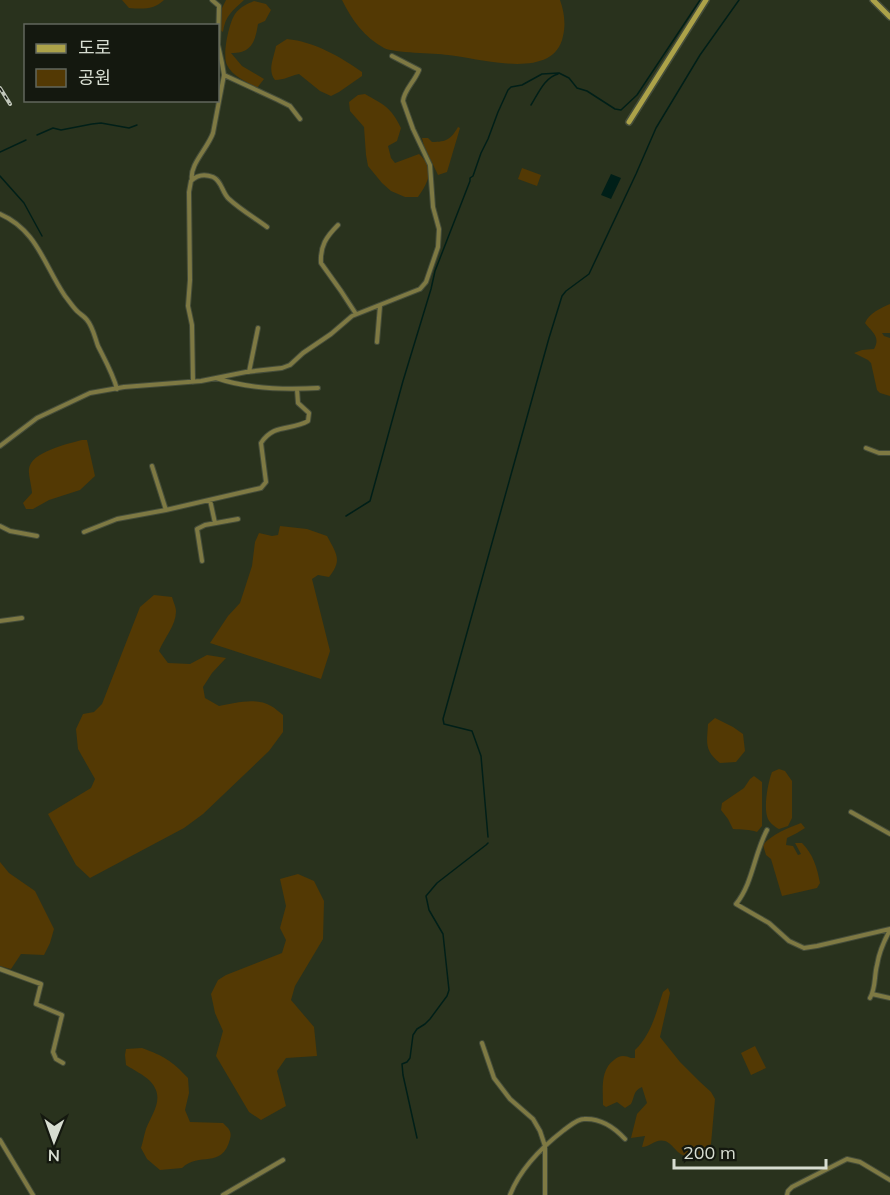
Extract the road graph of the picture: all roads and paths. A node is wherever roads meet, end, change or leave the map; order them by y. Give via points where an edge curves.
1 (212, 0) edge
2 (706, 0) edge
3 (873, 0) edge
4 (890, 16) edge
5 (219, 24) edge
6 (219, 50) edge
7 (392, 56) dead end
8 (224, 75) junction
9 (219, 101) edge
10 (219, 102) edge
11 (300, 119) dead end
12 (629, 122) dead end
13 (192, 180) junction
14 (0, 214) edge
15 (338, 225) dead end
16 (267, 227) dead end
17 (380, 306) junction
18 (356, 314) junction
19 (258, 328) dead end
20 (377, 342) dead end
21 (249, 372) junction
22 (215, 378) junction
23 (193, 382) junction
24 (318, 388) dead end
25 (117, 389) junction
26 (297, 389) junction
27 (0, 446) edge
28 (866, 448) dead end
29 (890, 453) edge
30 (152, 466) dead end
31 (210, 500) junction
32 (166, 510) junction
33 (238, 519) dead end
34 (215, 524) junction
35 (0, 526) edge
36 (84, 531) dead end
37 (37, 536) dead end
38 (202, 561) dead end
39 (22, 618) dead end
40 (0, 621) edge
41 (851, 812) dead end
42 (767, 831) dead end
43 (890, 834) edge
44 (890, 929) edge
45 (0, 969) edge
46 (890, 998) edge
47 (482, 1043) dead end
48 (63, 1063) dead end
49 (625, 1139) dead end
50 (0, 1140) edge
51 (545, 1146) junction
52 (283, 1160) dead end
53 (890, 1180) edge
54 (33, 1195) edge
55 (223, 1195) edge
56 (510, 1195) edge
57 (545, 1195) edge
58 (787, 1195) edge

1 - 5 street via 219,6
2 - 12 main road
3 - 4 main road
6 - 8 street
7 - 17 street via 419,70 403,101 430,165 439,238 426,282 420,289
8 - 9 street
8 - 11 street via 290,106
10 - 13 street via 210,142 192,169
13 - 16 street via 201,175 217,179 229,199
13 - 23 street via 188,306
14 - 25 street via 30,236 56,282 88,321
15 - 18 street via 327,236 321,263
17 - 18 street
17 - 20 street
18 - 21 street via 290,365
19 - 21 street
21 - 22 street
22 - 23 street
22 - 26 street via 233,384
23 - 25 street
24 - 26 street
25 - 27 street via 90,393 37,418
26 - 31 street via 297,400 309,413 308,421 270,432 264,438 264,486
28 - 29 street
30 - 32 street
31 - 32 street
31 - 34 street
32 - 36 street via 117,519
33 - 34 street
34 - 38 street via 197,529
35 - 37 street
39 - 40 street
41 - 43 street
42 - 44 street via 748,884 736,904 804,948
44 - 46 street via 879,952 871,996
45 - 48 street via 41,984 36,1004 62,1015 53,1052
47 - 51 street via 494,1078 533,1119
49 - 51 street via 605,1122 582,1119
50 - 54 street
51 - 56 street
51 - 57 street
52 - 55 street
53 - 58 street via 848,1159 792,1187

